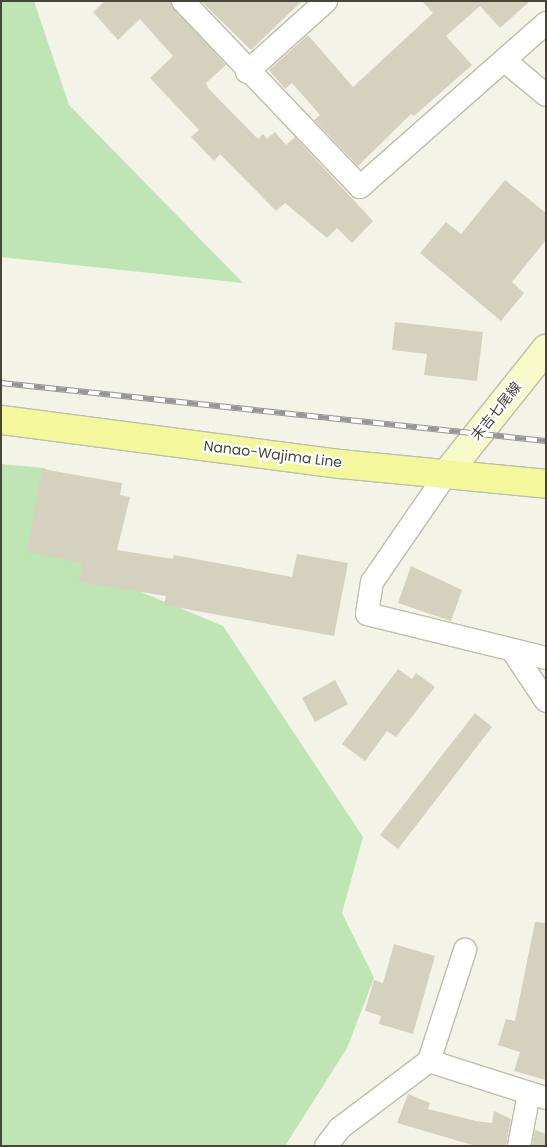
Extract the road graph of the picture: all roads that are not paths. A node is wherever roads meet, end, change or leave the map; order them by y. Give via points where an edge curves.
1 (183, 1) edge
2 (326, 1) edge
3 (546, 23) edge
4 (504, 61) junction
5 (247, 72) junction
6 (546, 95) edge
7 (546, 349) edge
8 (1, 420) edge
9 (447, 474) junction
10 (546, 484) edge
11 (512, 650) junction
12 (546, 658) edge
13 (546, 701) edge
14 (465, 950) dead end
15 (429, 1061) junction
16 (537, 1095) edge
17 (326, 1146) edge
18 (519, 1146) edge

1 - 5 street
2 - 5 street
3 - 4 street
4 - 5 street via 360,187
4 - 6 street
7 - 9 main road, 末吉七尾線
8 - 9 main road, Nanao-Wajima Line
9 - 10 main road, Nanao-Wajima Line
9 - 11 street via 372,582 367,614
11 - 12 street
11 - 13 street
14 - 15 street
15 - 16 street
15 - 17 street via 340,1128
16 - 18 street

